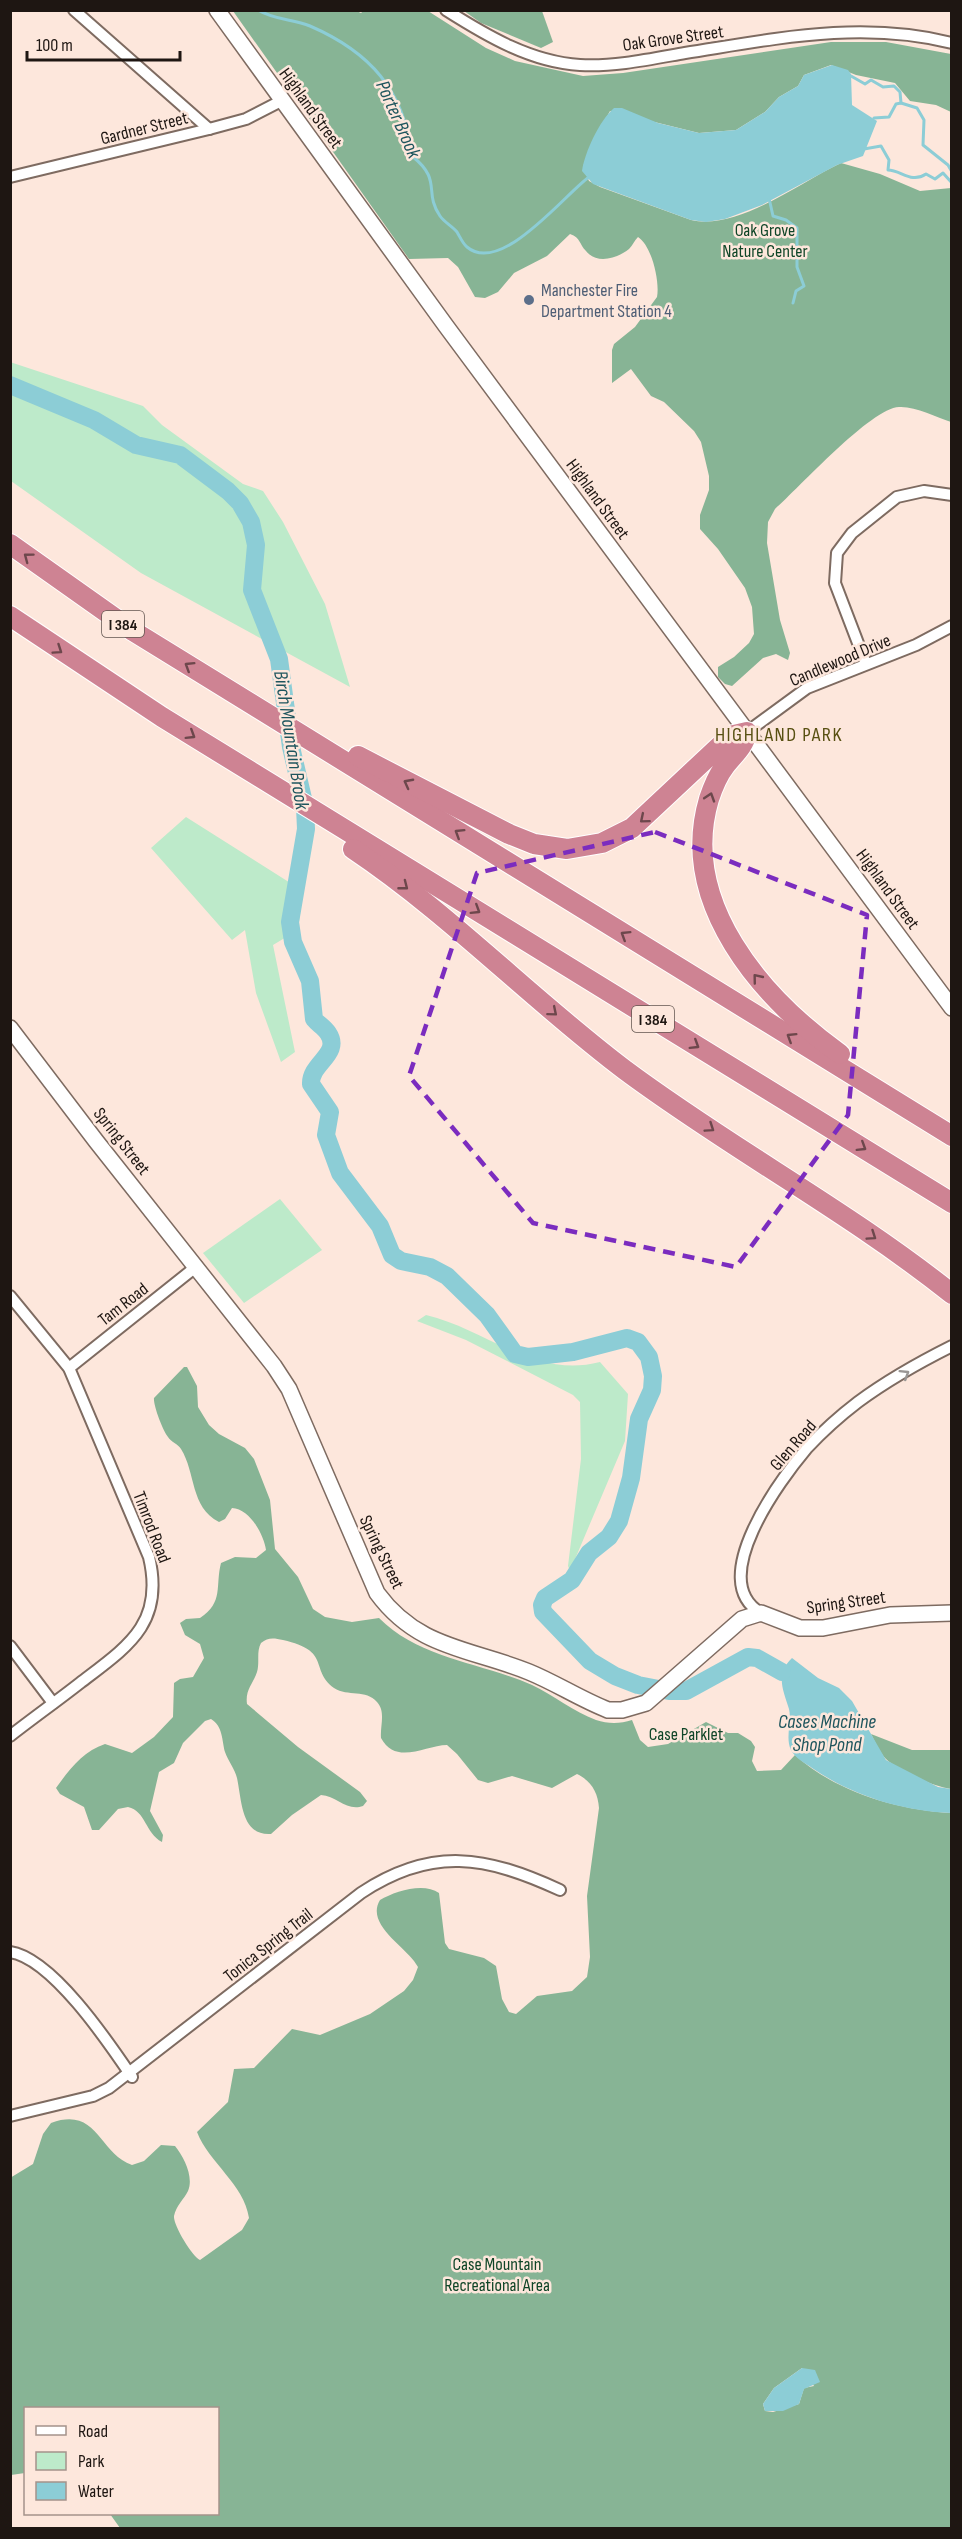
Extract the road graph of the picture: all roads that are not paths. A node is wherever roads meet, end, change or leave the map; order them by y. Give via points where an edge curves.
1 (74, 10) edge
2 (217, 10) edge
3 (446, 10) edge
4 (951, 43) edge
5 (281, 101) junction
6 (210, 129) junction
7 (10, 177) edge
8 (951, 495) edge
9 (10, 544) edge
10 (10, 616) edge
11 (951, 626) edge
12 (866, 664) junction
13 (747, 732) junction
14 (343, 754) junction
15 (356, 843) junction
16 (951, 1008) edge
17 (10, 1028) edge
18 (912, 1112) junction
19 (951, 1136) edge
20 (951, 1203) edge
21 (197, 1266) junction
22 (951, 1294) edge
23 (10, 1296) edge
24 (951, 1346) edge
25 (69, 1368) junction
26 (761, 1613) junction
27 (951, 1613) edge
28 (10, 1646) edge
29 (53, 1703) junction
30 (10, 1736) edge
31 (560, 1890) dead end
32 (10, 1952) edge
33 (131, 2075) junction
34 (10, 2116) edge

1 - 6 street
2 - 5 street, Highland Street
3 - 4 street, Oak Grove Street via 509,46 545,59 580,65 665,57 823,32 887,31
5 - 6 street, Gardner Street
5 - 13 street, Highland Street
6 - 7 street, Gardner Street
8 - 12 street via 924,491 897,497 852,533 837,553 835,583
14 -> 9 highway, I 384 via 302,724 272,718 239,698 133,631
10 -> 15 highway via 284,792 316,823
11 - 12 street, Candlewood Drive via 916,645
12 - 13 street, Candlewood Drive via 807,687
13 -> 14 highway via 725,741 626,832 594,846 567,849 534,844 509,834
13 - 16 street, Highland Street
18 -> 13 highway via 781,1005 754,975 723,926 707,878 704,828 716,781 743,746
18 -> 14 highway
15 -> 20 highway, I 384
15 -> 22 highway via 625,1070
17 - 21 street, Spring Street
18 - 19 highway
21 - 25 street, Tam Road
21 - 26 street, Spring Street via 289,1389 377,1593 404,1623 434,1641 528,1671 608,1710 637,1707 742,1619
23 - 25 street, Timrod Road
26 -> 24 street, Glen Road via 750,1607 741,1586 741,1566 749,1538 768,1501 808,1448 858,1402
25 - 29 street, Timrod Road via 149,1557 154,1580 152,1604 142,1628 126,1647
26 - 27 street, Spring Street via 800,1628 890,1615
28 - 29 street
29 - 30 street, Timrod Road
31 - 33 street, Tonica Spring Trail via 491,1863 442,1862 397,1872 361,1893
32 - 33 street via 35,1961 59,1983
33 - 34 street, Tonica Spring Trail via 93,2096

